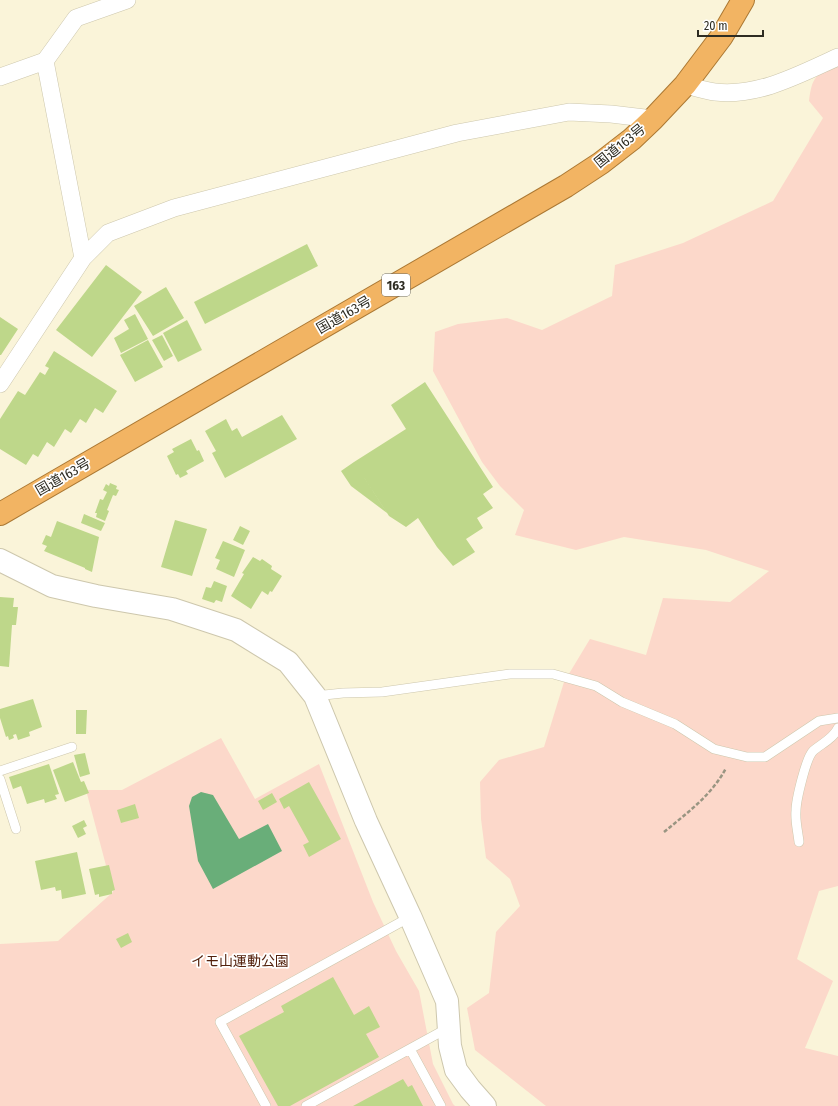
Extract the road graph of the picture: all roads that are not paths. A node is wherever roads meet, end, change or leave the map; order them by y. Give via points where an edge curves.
1 (127, 0) edge
2 (743, 0) edge
3 (838, 57) edge
4 (45, 61) junction
5 (0, 77) edge
6 (685, 85) junction
7 (653, 119) junction
8 (83, 258) junction
9 (0, 384) edge
10 (0, 514) edge
11 (0, 560) edge
12 (315, 696) junction
13 (838, 718) edge
14 (838, 728) edge
15 (72, 747) dead end
16 (0, 771) edge
17 (0, 779) edge
18 (16, 829) dead end
19 (799, 842) dead end
20 (410, 916) junction
21 (448, 1028) junction
22 (410, 1049) junction
23 (266, 1106) edge
24 (306, 1106) edge
25 (441, 1106) edge
26 (485, 1106) edge

1 - 4 street via 76,18
2 - 6 highway, 国道163号 / 163 via 722,36
3 - 6 street via 781,82 748,91 715,92
4 - 5 street
4 - 8 street
6 - 7 highway, 国道163号 / 163
7 - 8 street via 570,112 457,133 174,208 108,233
7 - 10 highway, 国道163号 / 163 via 601,163 566,186
8 - 9 street
11 - 12 street via 52,586 172,609 236,630 288,662
12 - 13 lane via 382,692 510,674 553,674 596,686 622,702 675,724 714,749 747,758 764,757 819,721
12 - 20 street via 366,822
14 - 19 lane via 812,752 805,768 796,811
15 - 16 lane
17 - 18 lane
20 - 21 street via 447,1001
20 - 23 lane via 220,1022
21 - 22 lane
21 - 26 street via 456,1070
22 - 24 lane
22 - 25 lane

